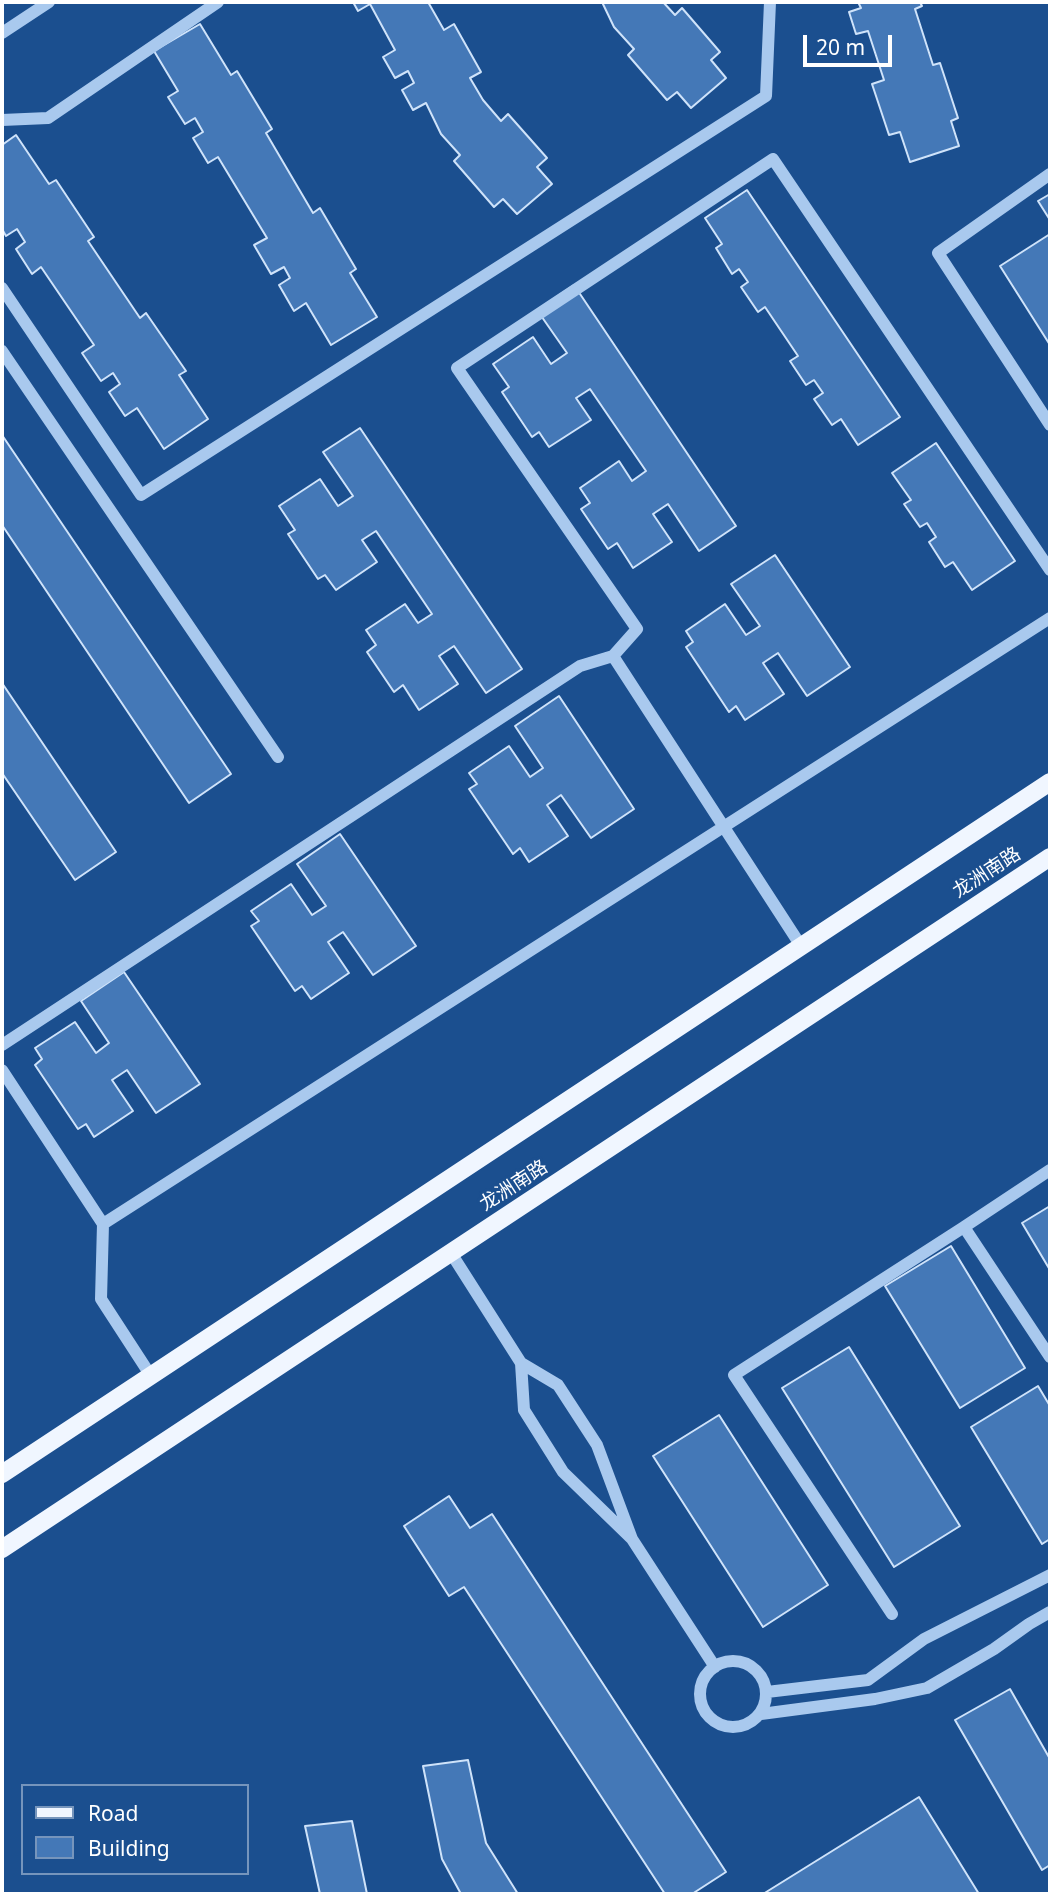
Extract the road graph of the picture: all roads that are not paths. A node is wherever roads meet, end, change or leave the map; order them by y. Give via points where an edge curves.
1 (49, 2) edge
2 (218, 2) edge
3 (770, 2) edge
4 (2, 33) edge
5 (2, 120) edge
6 (1050, 174) edge
7 (2, 288) edge
8 (2, 351) edge
9 (1050, 425) edge
10 (1050, 570) edge
11 (1050, 618) edge
12 (613, 656) junction
13 (278, 757) dead end
14 (1050, 782) edge
15 (724, 827) junction
16 (1050, 857) edge
17 (802, 946) junction
18 (2, 1045) edge
19 (2, 1070) edge
20 (1050, 1170) edge
21 (103, 1224) junction
22 (964, 1227) junction
23 (451, 1253) junction
24 (1050, 1357) edge
25 (520, 1363) junction
26 (151, 1376) junction
27 (2, 1474) edge
28 (632, 1539) junction
29 (2, 1549) edge
30 (1050, 1575) edge
31 (1050, 1612) edge
32 (892, 1614) dead end
33 (715, 1667) junction
34 (767, 1692) junction
35 (761, 1714) junction

1 - 4 street
2 - 5 street via 48,118
3 - 7 street via 766,96 141,495
6 - 9 street via 938,253
8 - 13 street
10 - 12 street via 773,159 457,368 636,629
11 - 15 street
12 - 15 street
12 - 18 street via 580,666
14 - 17 main road
15 - 17 street
15 - 21 street
16 - 23 main road, 龙洲南路
17 - 26 main road
19 - 21 street
20 - 22 street
21 - 26 street via 101,1299
22 - 24 street
22 - 32 street via 734,1375
23 - 25 street
23 - 29 main road, 龙洲南路
25 - 28 street via 558,1385 597,1445
25 - 28 street via 524,1410 563,1472
26 - 27 main road
28 - 33 street
30 - 34 street via 924,1639 868,1680
31 - 35 street via 927,1688
33 - 34 street via 725,1662 748,1664 758,1671
33 - 35 street via 701,1685 700,1697 709,1718 730,1728 742,1727
34 - 35 street

